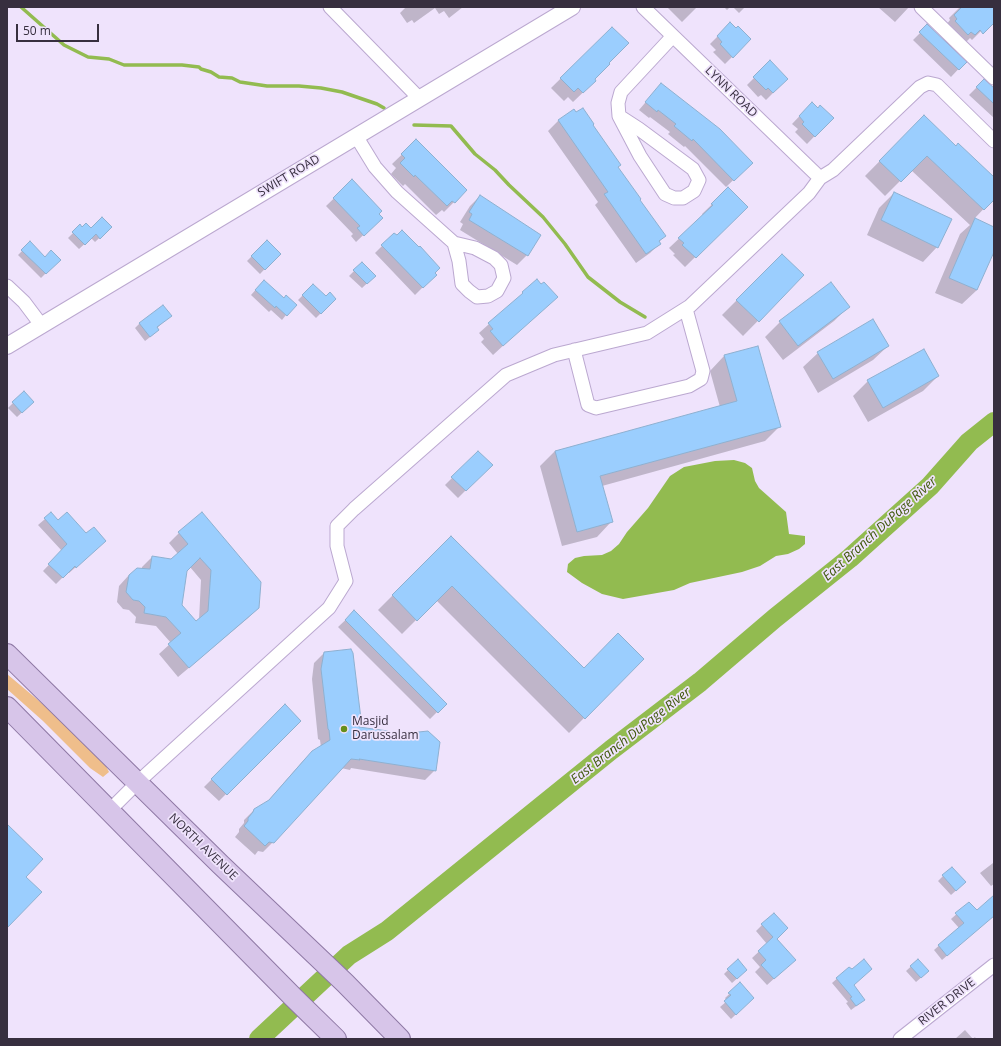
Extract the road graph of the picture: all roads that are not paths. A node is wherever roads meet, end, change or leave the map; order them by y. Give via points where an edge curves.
1 (330, 7) edge
2 (572, 7) edge
3 (643, 7) edge
4 (921, 7) edge
5 (673, 36) junction
6 (994, 78) edge
7 (419, 98) junction
8 (619, 116) junction
9 (356, 136) junction
10 (994, 141) edge
11 (820, 178) junction
12 (454, 243) dead end
13 (7, 286) edge
14 (686, 309) junction
15 (42, 326) junction
16 (7, 346) edge
17 (574, 350) junction
18 (7, 654) edge
19 (7, 707) edge
20 (138, 782) junction
21 (110, 810) junction
22 (994, 965) edge
23 (336, 1039) edge
24 (400, 1039) edge
25 (900, 1039) edge

1 - 7 street
2 - 7 street, SWIFT ROAD
3 - 5 street, LYNN ROAD
4 - 6 street
5 - 8 street via 621,92 618,103
5 - 11 street, LYNN ROAD
7 - 9 street, SWIFT ROAD
8 - 8 street via 664,194 683,198 694,191 699,180 693,169
9 - 12 street via 375,167 397,192
9 - 15 street, SWIFT ROAD
10 - 11 street via 937,86 928,83 920,87 833,170
11 - 14 street via 809,193
13 - 15 street via 24,302
14 - 17 street via 647,333
14 - 17 street via 703,371 701,379 689,386 596,408 588,405
15 - 16 street, SWIFT ROAD
17 - 20 street via 554,355 506,375 354,509 337,526 337,546 346,581 329,608
18 - 20 main road, NORTH AVENUE
19 - 21 main road
20 - 21 street
20 - 24 main road, NORTH AVENUE
21 - 23 main road
22 - 25 street, RIVER DRIVE

